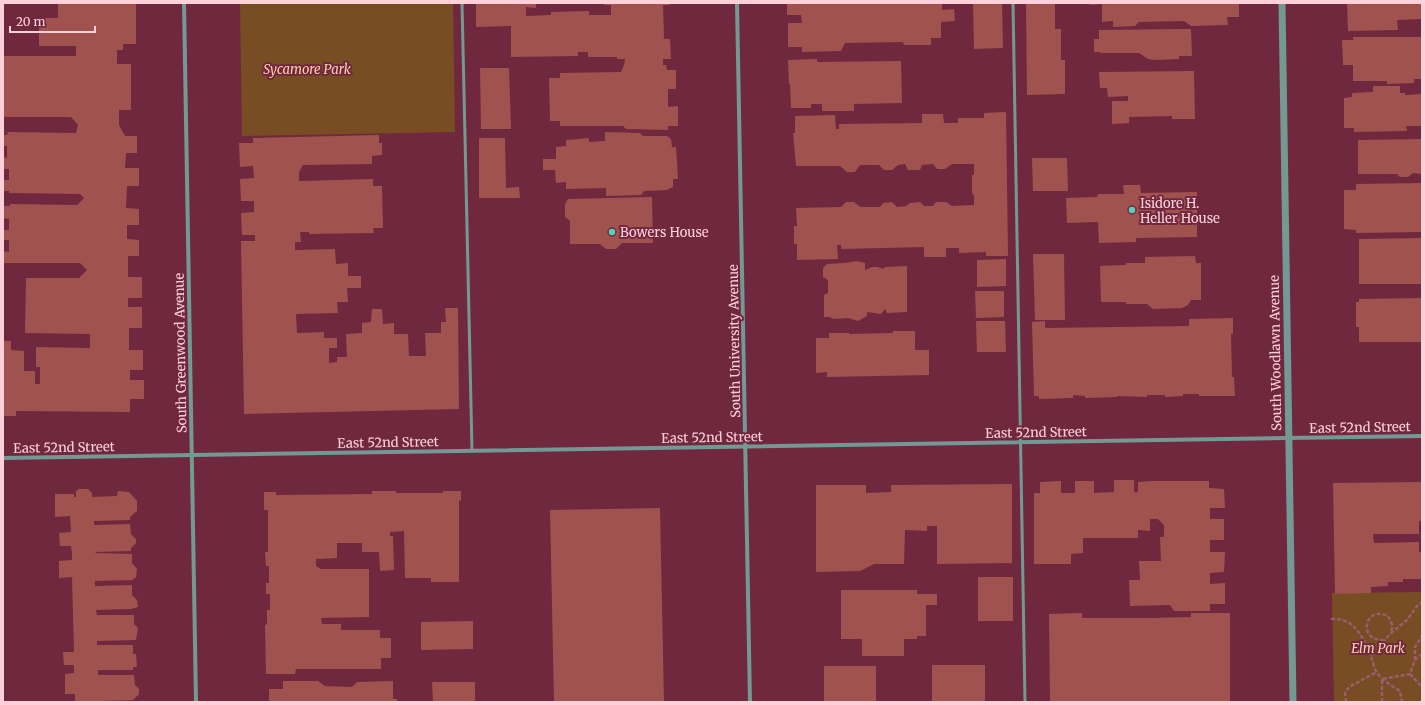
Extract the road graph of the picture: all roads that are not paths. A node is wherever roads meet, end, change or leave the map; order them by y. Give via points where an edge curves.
1 (184, 3) edge
2 (462, 3) edge
3 (737, 3) edge
4 (1013, 3) edge
5 (1282, 3) edge
6 (1422, 436) edge
7 (1288, 438) junction
8 (1020, 442) junction
9 (746, 447) junction
10 (472, 450) junction
11 (192, 455) junction
12 (3, 458) edge
13 (196, 702) edge
14 (750, 702) edge
15 (1025, 702) edge
16 (1293, 702) edge

1 - 11 street, South Greenwood Avenue
2 - 10 lane
3 - 9 street, South University Avenue
4 - 8 lane
5 - 7 street, South Woodlawn Avenue
6 - 7 street, East 52nd Street
7 - 8 street, East 52nd Street
7 - 16 street, South Woodlawn Avenue
8 - 9 street, East 52nd Street
8 - 15 lane
9 - 10 street, East 52nd Street
9 - 14 street, South University Avenue
10 - 11 street, East 52nd Street
11 - 12 street, East 52nd Street
11 - 13 street, South Greenwood Avenue

